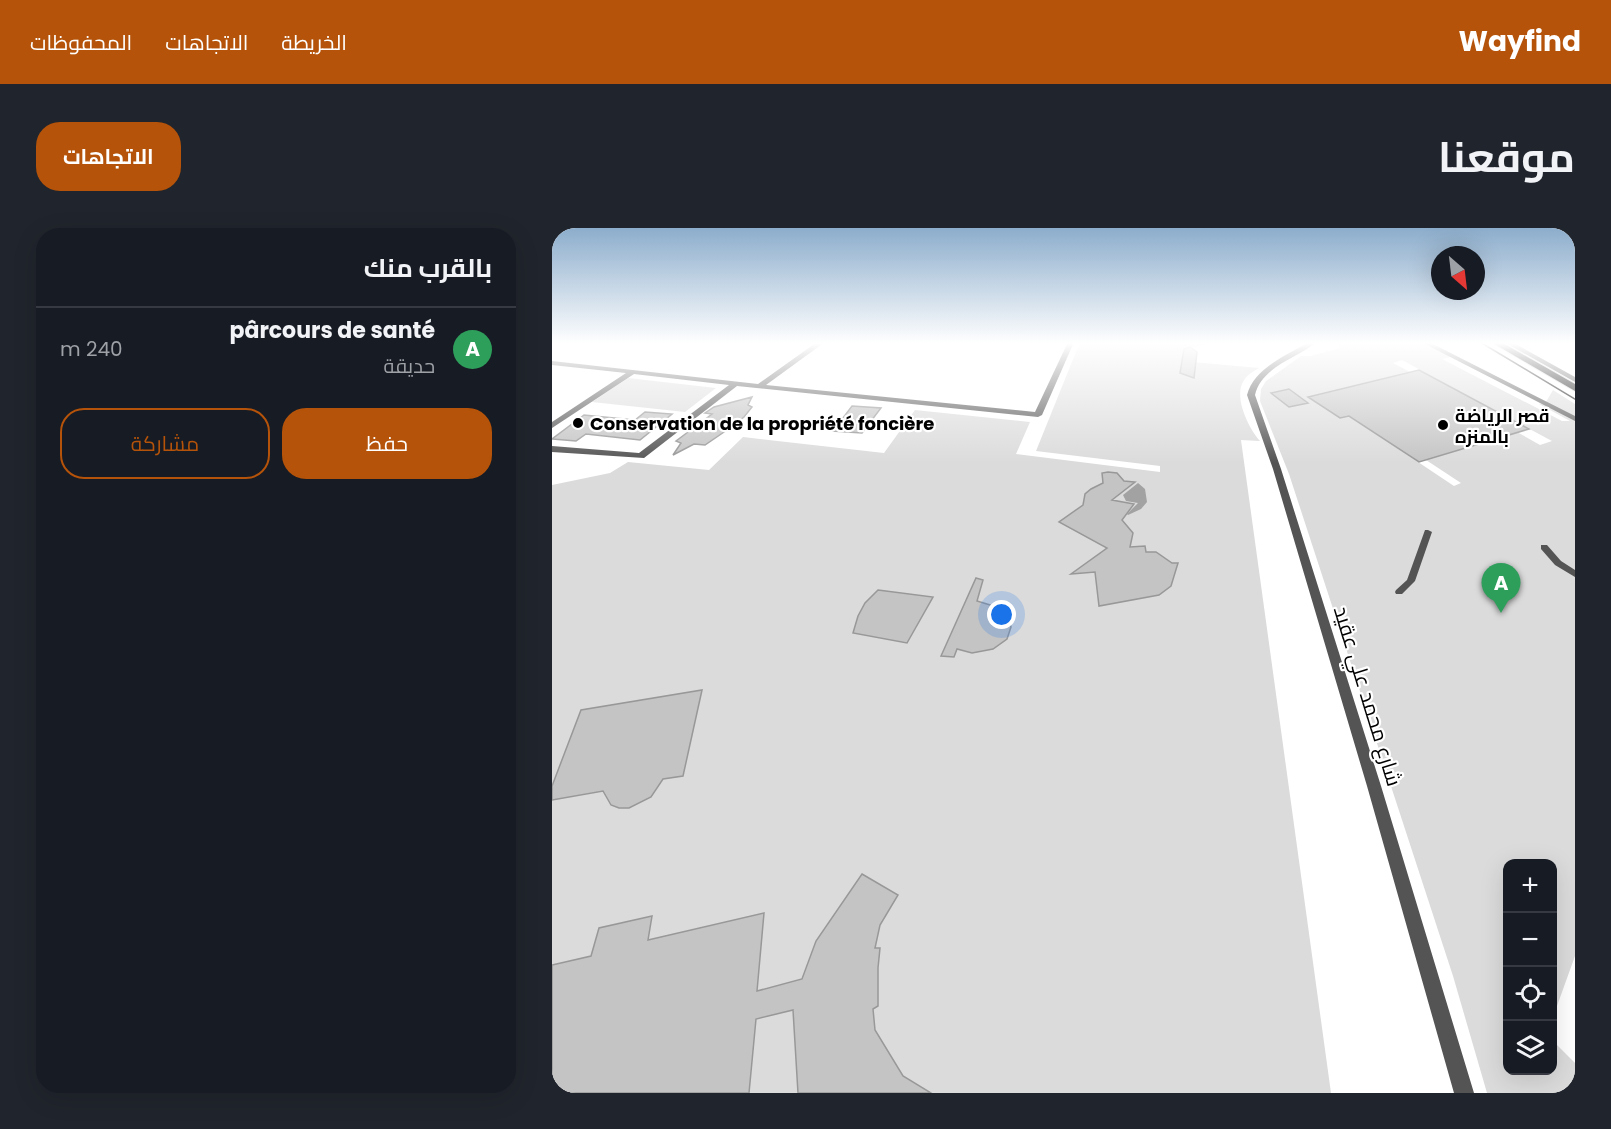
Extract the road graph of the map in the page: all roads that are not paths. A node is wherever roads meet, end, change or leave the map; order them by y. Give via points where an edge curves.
1 (617, 382) edge
2 (711, 382) edge
3 (765, 382) edge
4 (1053, 382) edge
5 (1255, 382) edge
6 (1503, 382) edge
7 (734, 385) junction
8 (759, 387) junction
9 (1575, 419) edge
10 (552, 426) edge
11 (552, 449) edge
12 (1428, 532) dead end
13 (1544, 547) dead end
14 (1575, 574) edge
15 (1399, 592) dead end
16 (1464, 1093) edge

1 - 10 street
2 - 7 street
3 - 8 street
4 - 8 street via 1038,415
5 - 16 street, شارع محمد علي عقيد via 1251,395 1374,786
6 - 9 street
7 - 8 street
7 - 11 street via 641,456
12 - 15 street via 1411,582
13 - 14 street

